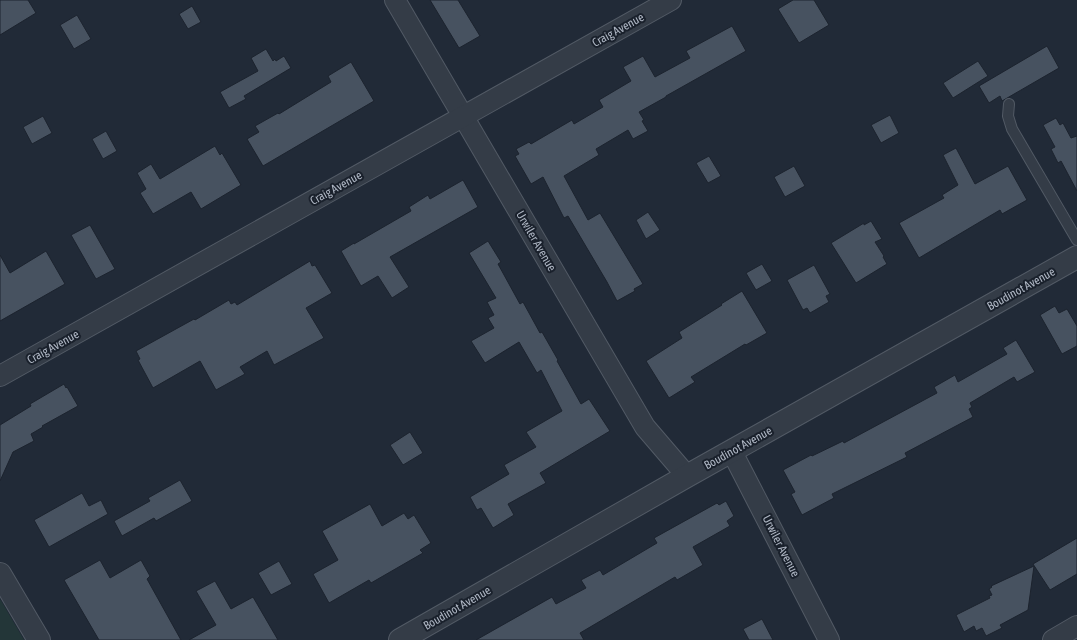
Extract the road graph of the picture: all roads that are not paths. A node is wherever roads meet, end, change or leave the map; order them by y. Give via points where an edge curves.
1 (395, 0) edge
2 (671, 0) edge
3 (1009, 104) dead end
4 (463, 117) junction
5 (1077, 240) edge
6 (1077, 257) edge
7 (0, 376) edge
8 (732, 452) junction
9 (687, 476) junction
10 (0, 574) edge
11 (1077, 626) edge
12 (39, 640) edge
13 (400, 640) edge
14 (829, 640) edge
15 (1052, 640) edge

1 - 4 street, Urwiler Avenue
2 - 4 street, Craig Avenue
3 - 5 lane via 1008,116 1012,130
4 - 7 street, Craig Avenue
4 - 9 street, Urwiler Avenue via 645,427
6 - 8 street, Boudinot Avenue
8 - 9 street, Boudinot Avenue
8 - 14 street, Urwiler Avenue
9 - 13 street, Boudinot Avenue
10 - 12 street
11 - 15 street

